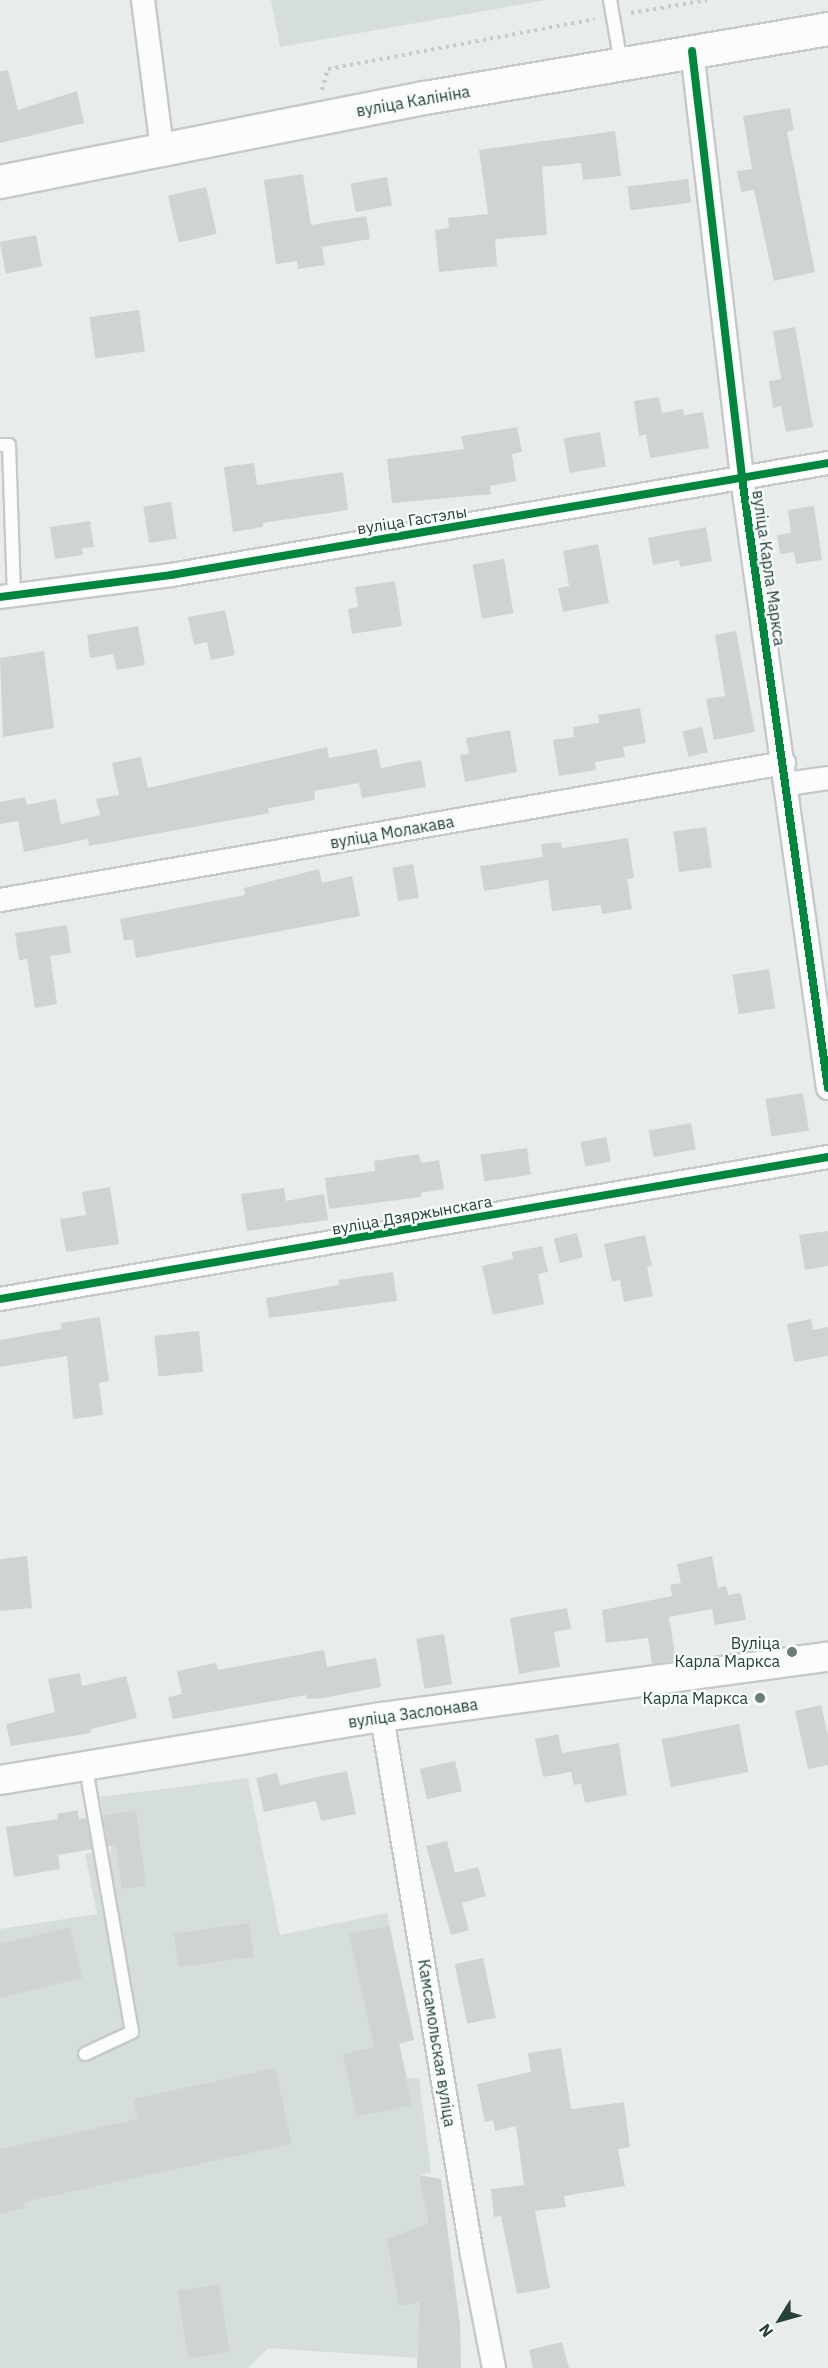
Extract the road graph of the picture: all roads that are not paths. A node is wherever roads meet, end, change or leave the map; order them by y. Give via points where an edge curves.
1 (143, 0) edge
2 (610, 0) edge
3 (828, 29) edge
4 (692, 51) junction
5 (621, 64) junction
6 (162, 148) junction
7 (0, 182) edge
8 (0, 445) edge
9 (828, 463) edge
10 (742, 478) junction
11 (7, 597) edge
12 (786, 774) junction
13 (828, 778) edge
14 (0, 900) edge
15 (828, 1088) edge
16 (828, 1157) edge
17 (0, 1299) edge
18 (828, 1657) edge
19 (382, 1717) junction
20 (86, 1768) junction
21 (0, 1780) edge
22 (85, 2054) dead end
23 (494, 2368) edge

1 - 6 street
2 - 5 lane
3 - 4 main road, вуліца Калініна
4 - 5 main road, вуліца Калініна
4 - 10 street, вуліца Карла Маркса
5 - 6 main road, вуліца Калініна
6 - 7 main road, вуліца Калініна
8 - 11 lane via 9,445
9 - 10 street, вуліца Гастэлы
10 - 11 street, вуліца Гастэлы via 171,575
10 - 12 street, вуліца Карла Маркса
12 - 13 street, вуліца Молакава
12 - 14 street, вуліца Молакава
12 - 15 street, вуліца Карла Маркса
16 - 17 street, вуліца Дзяржынскага
18 - 19 street, вуліца Заслонава
19 - 20 street, вуліца Заслонава
19 - 23 street, Камсамольская вуліца
20 - 21 street, вуліца Заслонава
20 - 22 lane via 132,2032

